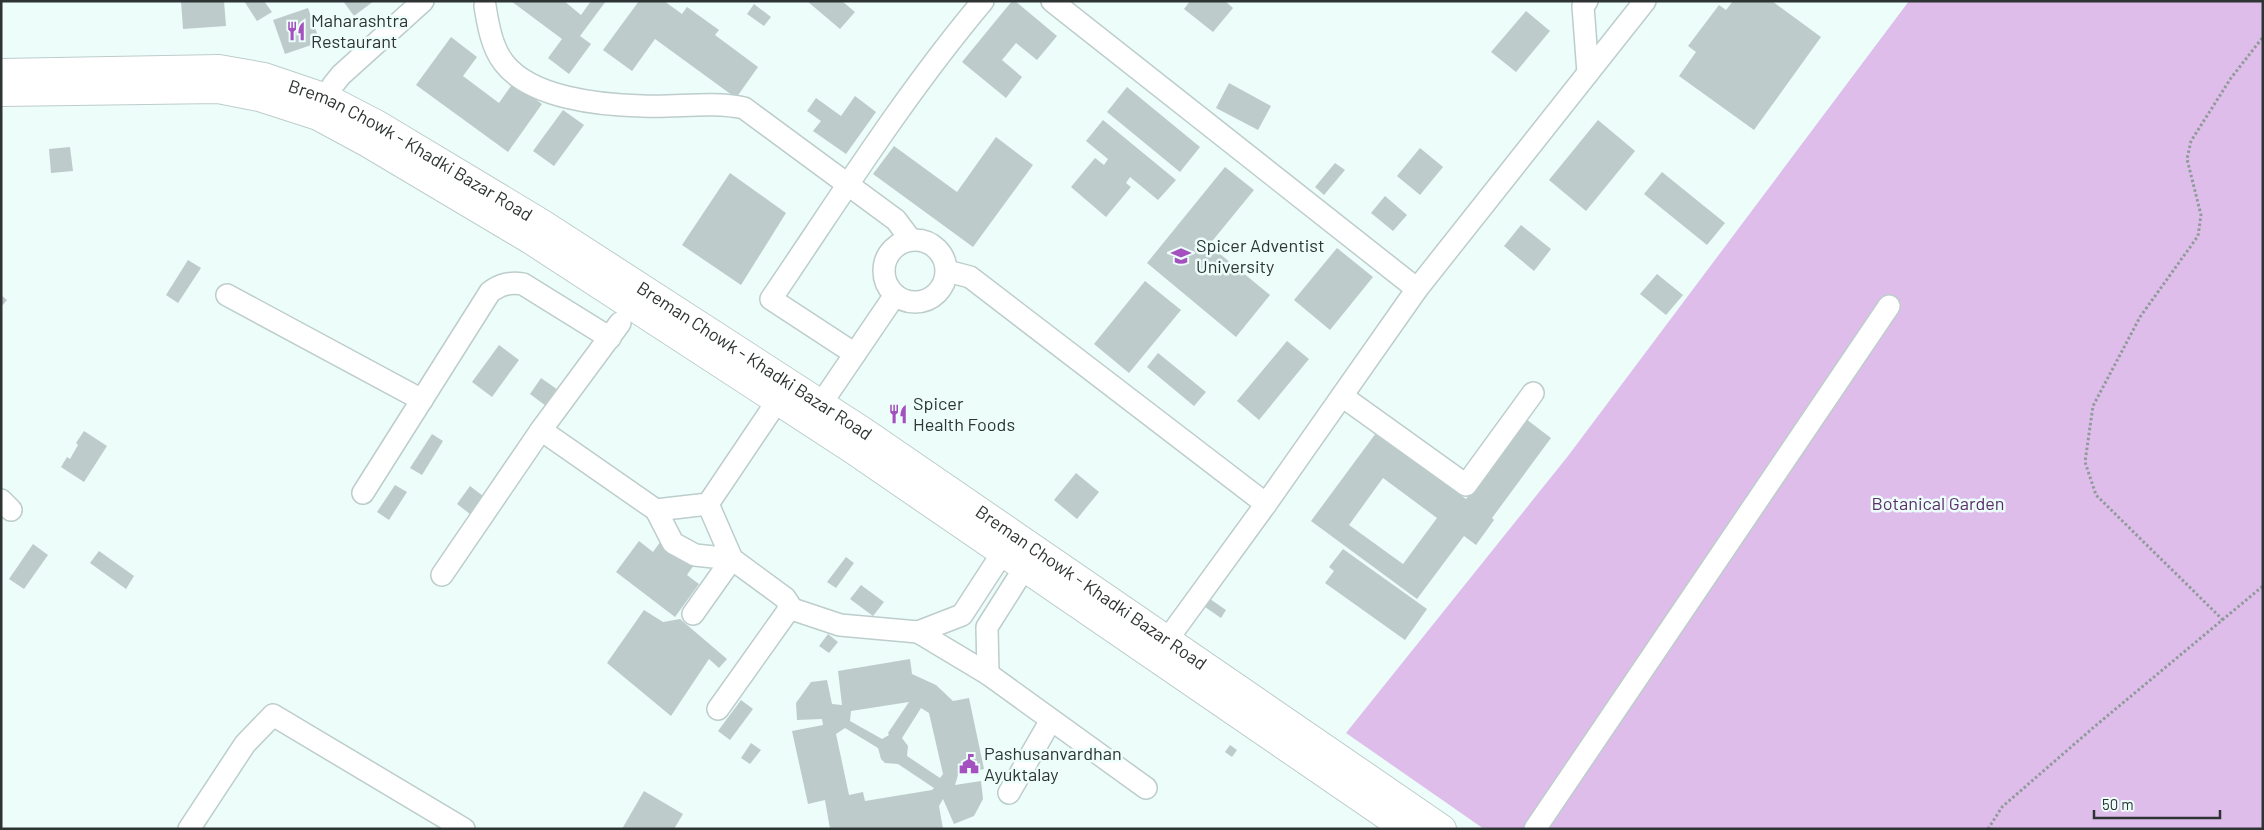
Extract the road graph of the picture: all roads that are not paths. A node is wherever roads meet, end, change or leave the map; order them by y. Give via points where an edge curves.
1 (423, 1) edge
2 (983, 1) edge
3 (1052, 1) edge
4 (1586, 1) edge
5 (1645, 1) edge
6 (485, 6) dead end
7 (1, 73) edge
8 (1588, 73) junction
9 (1, 92) edge
10 (322, 107) junction
11 (849, 185) junction
12 (911, 240) junction
13 (947, 271) junction
14 (1417, 289) junction
15 (227, 295) dead end
16 (895, 295) junction
17 (1889, 306) dead end
18 (854, 354) junction
19 (1534, 393) dead end
20 (1342, 396) junction
21 (422, 400) junction
22 (778, 400) junction
23 (815, 412) junction
24 (541, 430) junction
25 (363, 492) dead end
26 (708, 504) junction
27 (1266, 504) junction
28 (656, 510) junction
29 (732, 559) junction
30 (1014, 560) junction
31 (442, 575) dead end
32 (789, 608) junction
33 (693, 614) dead end
34 (918, 632) junction
35 (1167, 640) junction
36 (988, 674) junction
37 (718, 709) dead end
38 (1051, 720) junction
39 (1146, 788) dead end
40 (1009, 793) dead end
41 (1388, 824) edge
42 (189, 829) edge
43 (464, 829) edge
44 (1442, 829) edge
45 (1534, 829) edge

1 - 10 street via 341,75
2 - 11 street via 947,45
3 - 14 street
4 - 8 street via 1583,6
5 - 8 street
6 - 11 street via 490,33 504,63 529,85 566,97 642,106 717,104 744,108
7 - 10 main road, Breman Chowk - Khadki Bazar Road via 219,69 264,77
8 - 14 street
9 - 10 main road, Breman Chowk - Khadki Bazar Road via 218,89
10 - 22 main road, Breman Chowk - Khadki Bazar Road via 368,143 531,240
10 - 23 main road, Breman Chowk - Khadki Bazar Road via 378,125 541,223
11 - 12 street via 896,220
11 - 18 street via 770,299
12 - 13 street via 920,240 936,248 946,262
12 - 16 street via 894,248 885,263 885,281
13 - 16 street via 942,288 929,300 911,302
13 - 27 street via 970,277
14 - 20 street
15 - 21 street
16 - 18 street
17 - 45 street
18 - 23 street
19 - 20 street via 1466,485
20 - 27 street
21 - 24 street via 490,292 505,284 523,284 615,330
21 - 25 street
22 - 23 main road, Breman Chowk - Khadki Bazar Road
22 - 26 street
23 - 30 main road, Breman Chowk - Khadki Bazar Road
23 - 35 main road, Breman Chowk - Khadki Bazar Road
24 - 28 street
24 - 31 street
26 - 28 street
26 - 29 street
27 - 35 street
28 - 29 street via 673,543 696,555
29 - 32 street via 785,598
29 - 33 street
30 - 34 street via 962,615
30 - 36 street via 987,627
30 - 41 main road, Breman Chowk - Khadki Bazar Road
32 - 34 street via 840,625
32 - 37 street
34 - 36 street
35 - 44 main road, Breman Chowk - Khadki Bazar Road
36 - 38 street
38 - 39 street
38 - 40 street
42 - 43 street via 245,744 272,715

